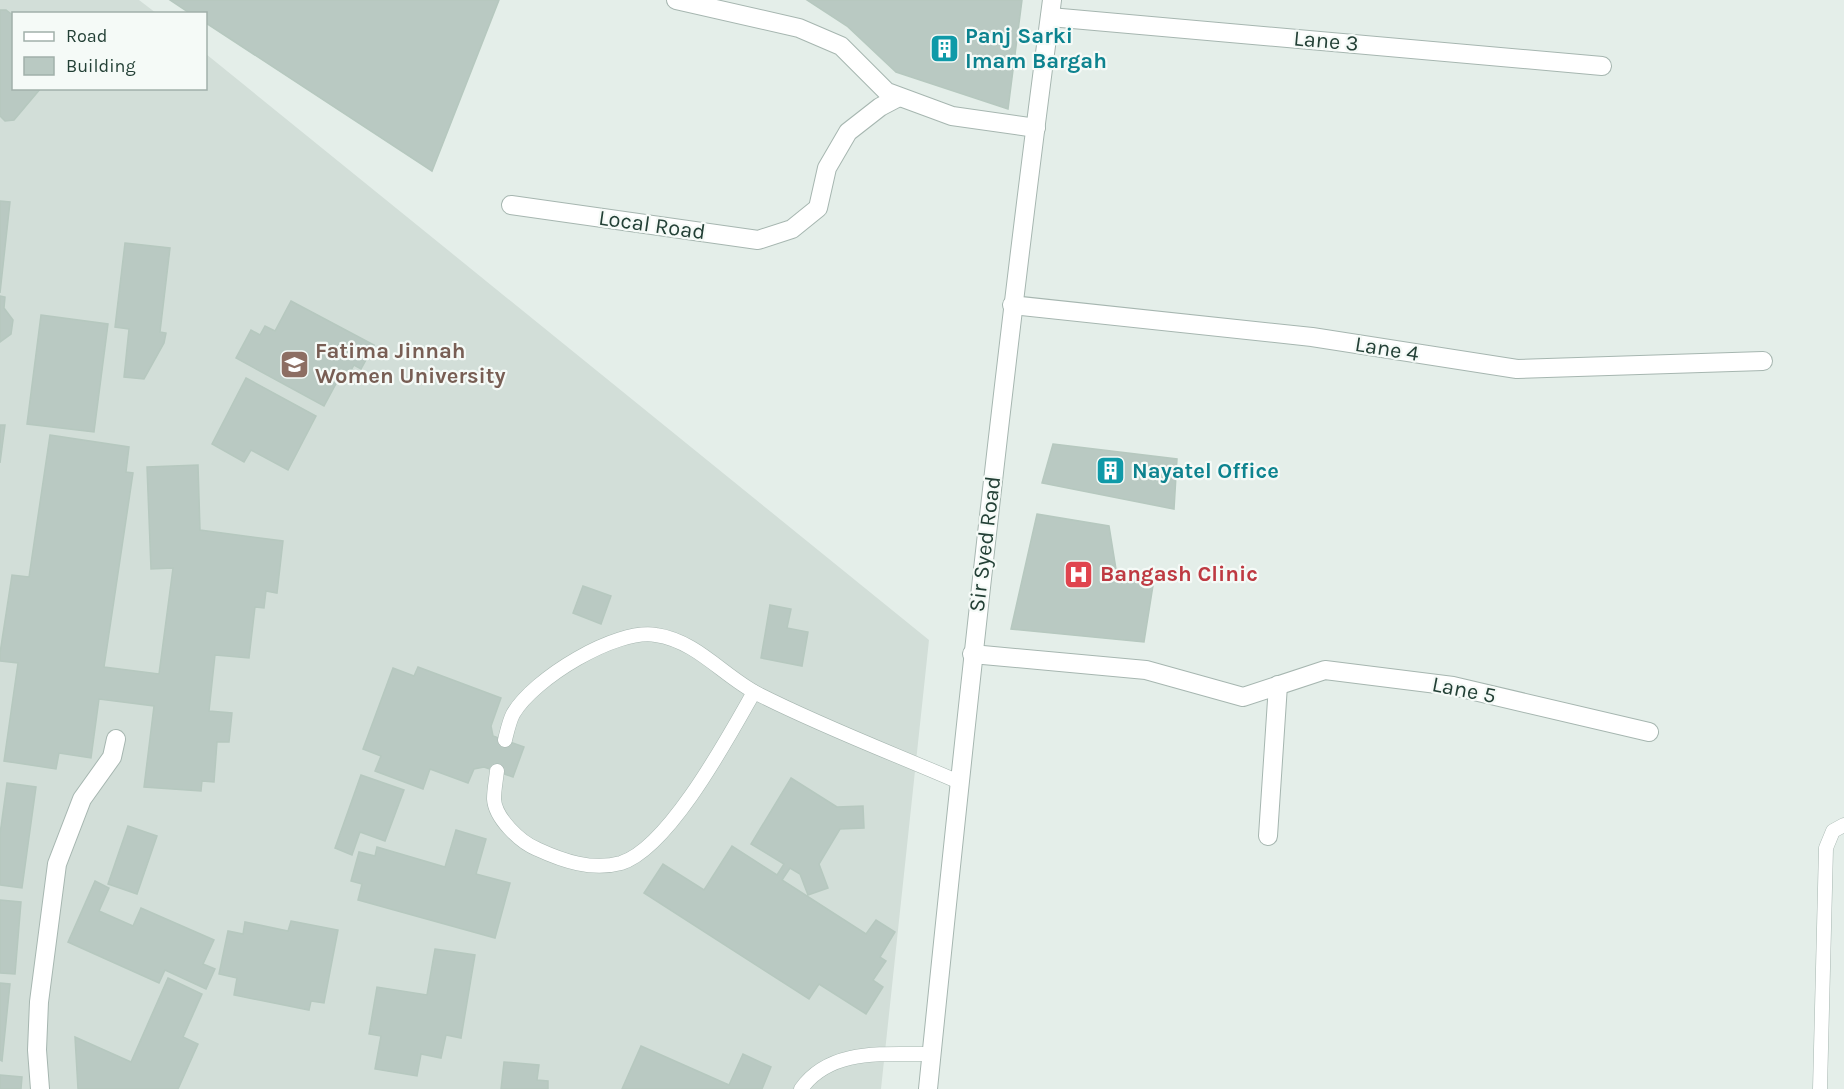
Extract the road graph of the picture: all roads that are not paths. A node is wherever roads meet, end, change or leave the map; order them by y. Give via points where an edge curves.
1 (676, 0) edge
2 (1051, 8) edge
3 (1602, 66) dead end
4 (899, 97) junction
5 (1036, 128) junction
6 (511, 205) dead end
7 (1012, 305) junction
8 (1763, 361) dead end
9 (972, 654) junction
10 (1278, 685) junction
11 (754, 693) junction
12 (1649, 732) dead end
13 (116, 739) dead end
14 (505, 740) dead end
15 (497, 771) dead end
16 (959, 782) junction
17 (1844, 825) edge
18 (1268, 836) dead end
19 (931, 1054) junction
20 (39, 1089) edge
21 (801, 1089) edge
22 (928, 1089) edge
23 (1820, 1089) edge

1 - 4 street via 809,32 841,46 887,92
2 - 3 street, Lane 3
2 - 5 street, Sir Syed Road
4 - 5 street via 952,116
4 - 6 street, Local Road via 879,107 848,132 827,168 818,208 792,229 758,240
5 - 7 street, Sir Syed Road
7 - 8 street, Lane 4 via 1312,337 1517,369
7 - 9 street, Sir Syed Road
9 - 10 street, Lane 5 via 1146,670 1244,697
9 - 16 street, Sir Syed Road
10 - 12 street, Lane 5 via 1325,669 1453,686
10 - 18 street
11 - 14 lane via 674,639 655,634 634,635 598,646 530,694 513,714
11 - 15 lane via 706,774 662,832 640,854 620,863 596,866 563,861 525,844 506,825 494,801
11 - 16 lane
13 - 20 street via 112,757 82,799 57,864 39,1002
16 - 19 street, Sir Syed Road
17 - 23 lane via 1833,831 1826,848
19 - 21 lane via 859,1056 826,1065
19 - 22 street, Sir Syed Road

